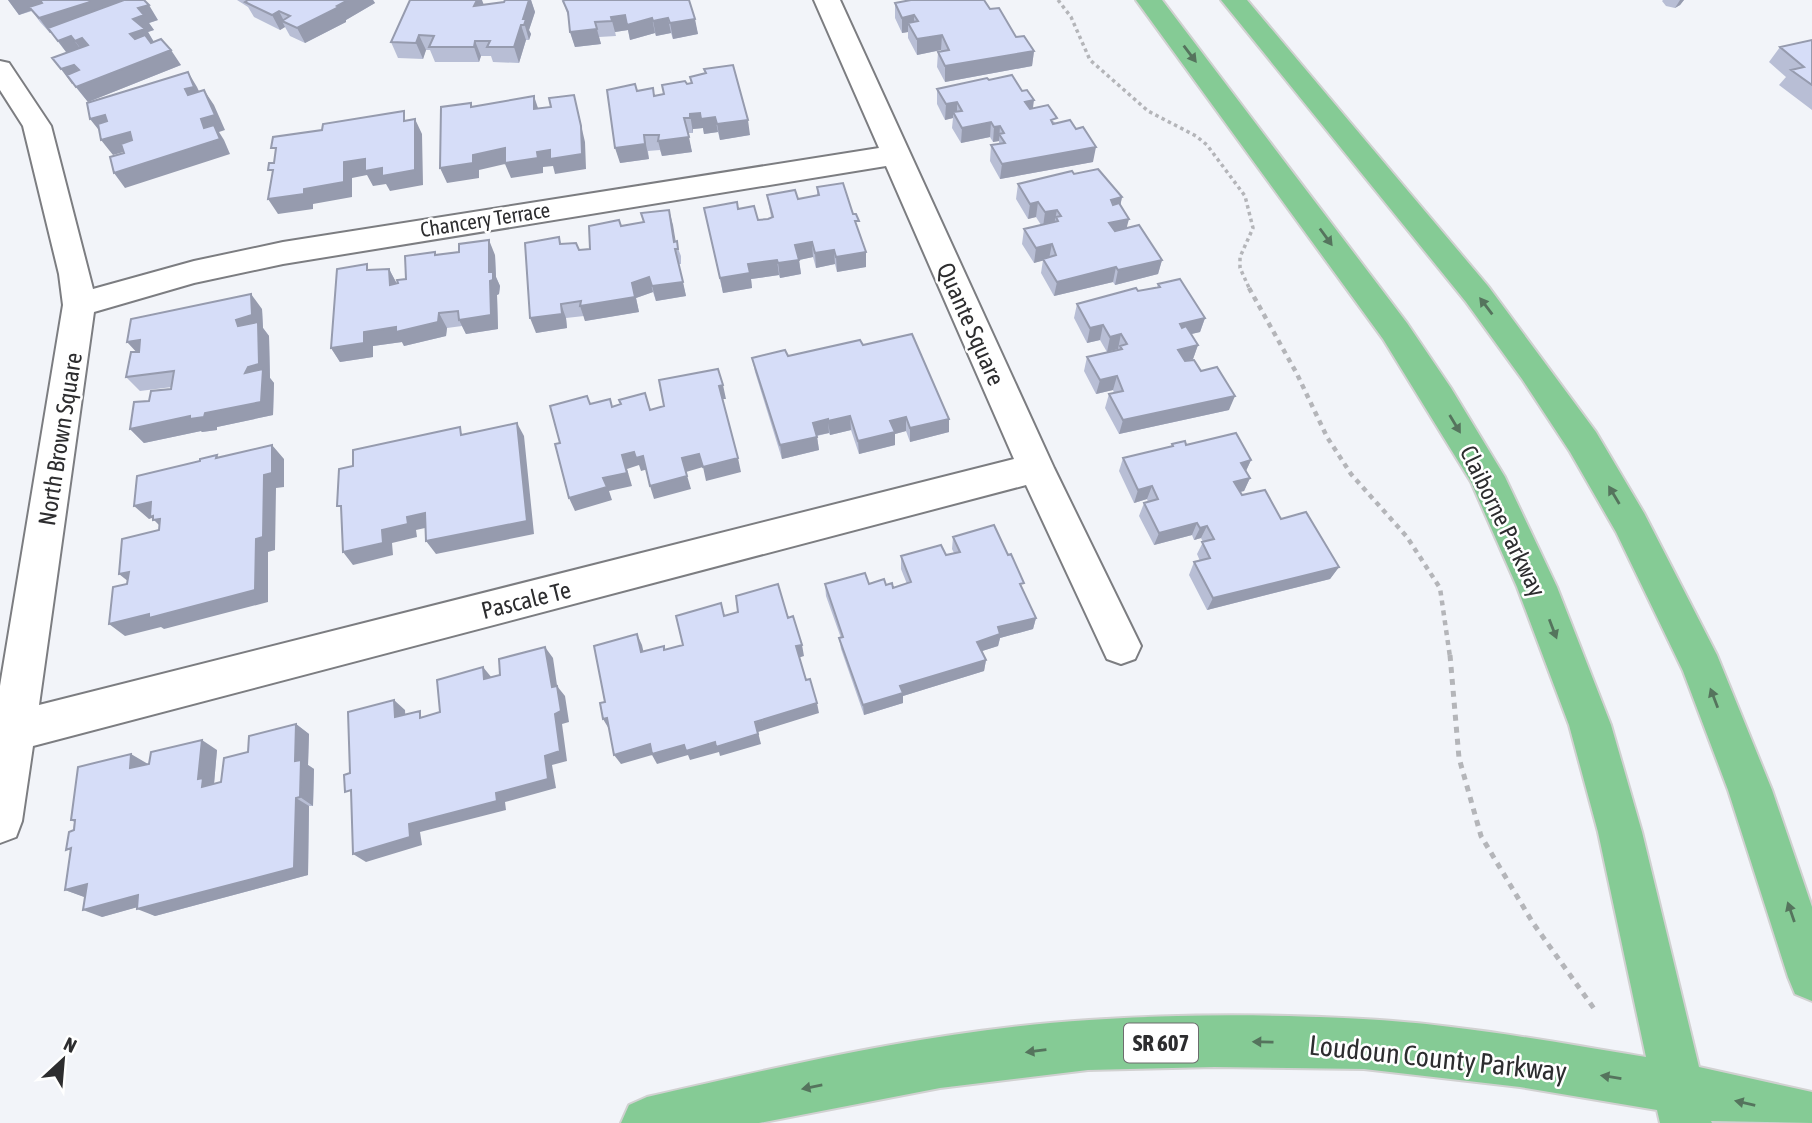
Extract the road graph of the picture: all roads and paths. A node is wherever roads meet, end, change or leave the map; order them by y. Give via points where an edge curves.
1 (827, 0) edge
2 (1058, 0) edge
3 (1149, 0) edge
4 (1234, 0) edge
5 (0, 69) edge
6 (895, 155) junction
7 (79, 305) junction
8 (1036, 468) junction
9 (1121, 646) dead end
10 (16, 731) junction
11 (0, 821) edge
12 (1812, 977) edge
13 (1595, 1010) dead end
14 (1682, 1105) edge
15 (1812, 1118) edge
16 (647, 1123) edge

1 - 6 street, Quante Square
2 - 13 path via 1090,60 1148,111 1208,145 1245,196 1253,228 1240,268 1254,298 1351,474 1408,537 1440,588 1460,758 1482,836 1533,923
3 -> 14 main road, Claiborne Parkway via 1395,331 1487,477 1590,725 1624,846
12 -> 4 main road via 1750,790 1702,668 1624,512 1534,370 1477,295
5 - 7 street, North Brown Square via 37,126
6 - 7 street, Chancery Terrace via 283,253 194,272
6 - 8 street, Quante Square
7 - 10 street, North Brown Square
8 - 9 street, Quante Square
8 - 10 street, Pascale Te
10 - 11 street, North Brown Square
15 -> 14 main road, Loudoun County Parkway / SR 607
14 -> 16 main road, Loudoun County Parkway / SR 607 via 1520,1062 1364,1044 1214,1042 1088,1045 940,1063

